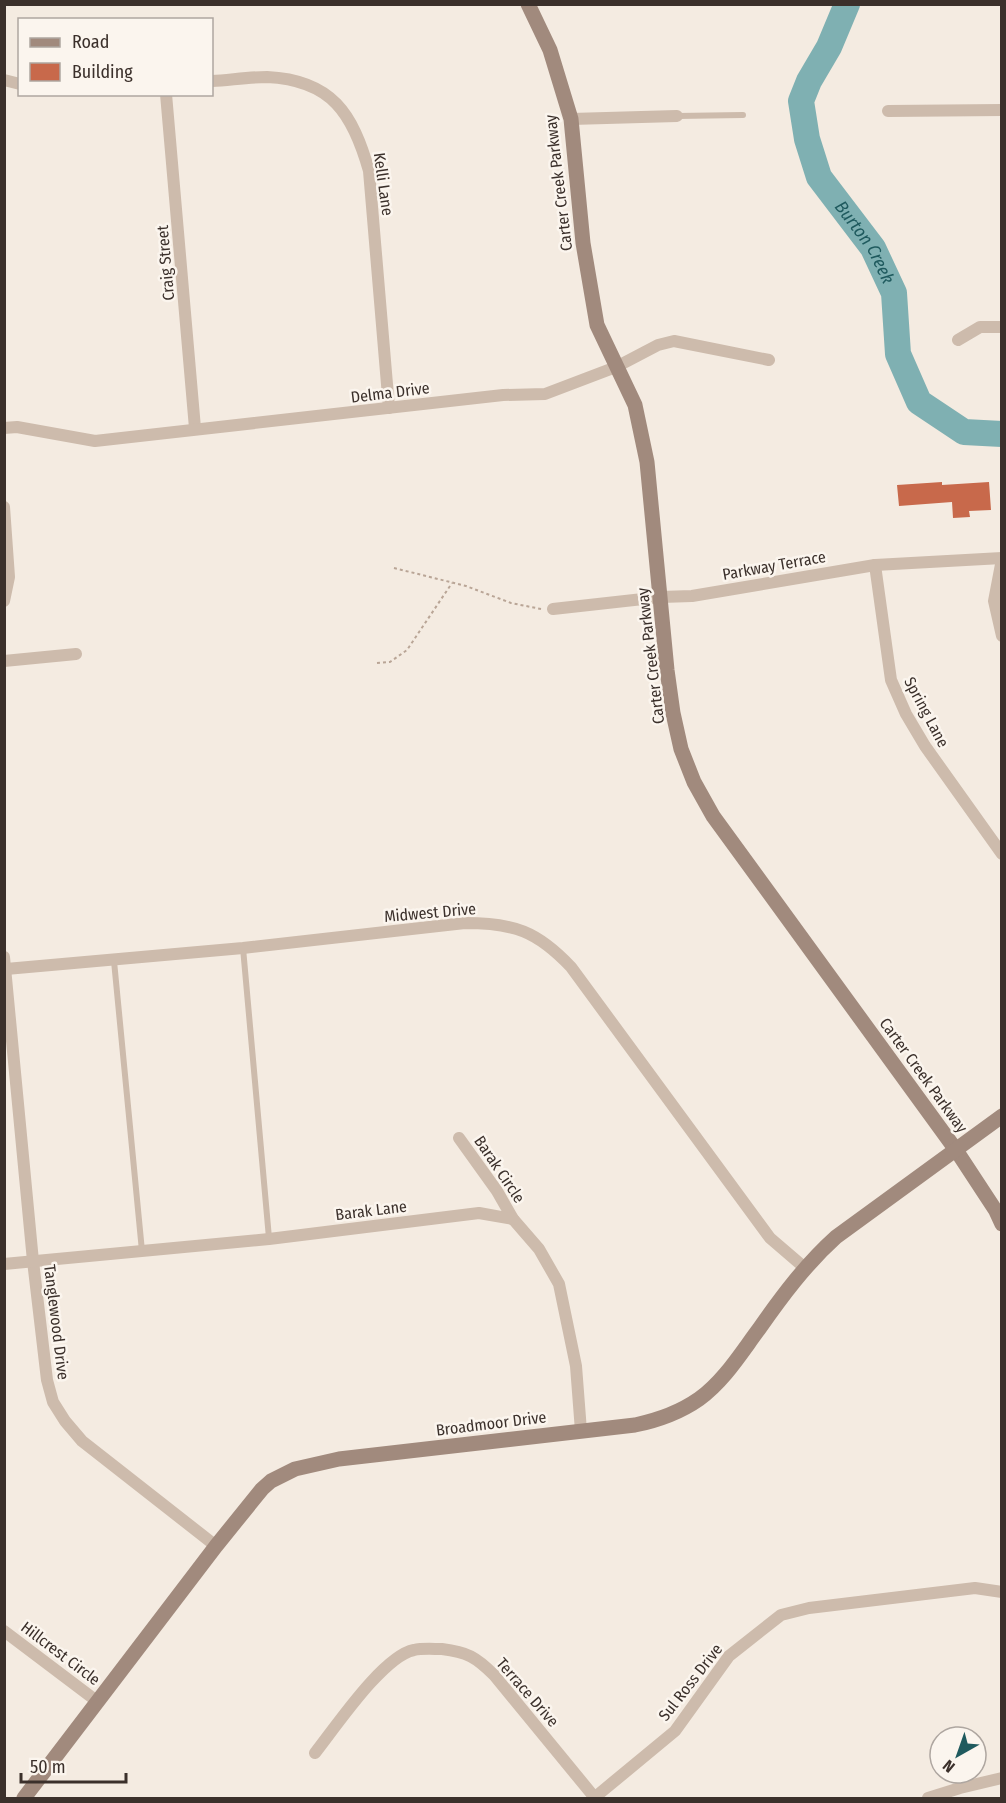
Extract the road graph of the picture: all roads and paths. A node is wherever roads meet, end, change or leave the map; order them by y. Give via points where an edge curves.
1 (528, 4) edge
2 (213, 81) edge
3 (166, 96) edge
4 (1002, 110) edge
5 (888, 111) dead end
6 (743, 115) dead end
7 (677, 116) joint
8 (571, 119) junction
9 (1002, 327) edge
10 (958, 340) dead end
11 (769, 360) dead end
12 (616, 367) junction
13 (389, 408) junction
14 (4, 428) edge
15 (195, 428) junction
16 (4, 507) edge
17 (1002, 558) edge
18 (875, 565) junction
19 (394, 568) dead end
20 (452, 583) junction
21 (661, 597) junction
22 (4, 601) edge
23 (553, 609) joint
24 (1002, 636) edge
25 (76, 654) dead end
26 (4, 661) edge
27 (377, 663) dead end
28 (1002, 854) edge
29 (243, 948) junction
30 (114, 961) junction
31 (5, 963) edge
32 (9, 1052) edge
33 (1002, 1116) edge
34 (459, 1138) dead end
35 (956, 1150) junction
36 (513, 1219) junction
37 (1002, 1224) edge
38 (269, 1239) junction
39 (142, 1251) junction
40 (33, 1261) junction
41 (4, 1264) edge
42 (805, 1268) junction
43 (581, 1431) junction
44 (216, 1546) junction
45 (1002, 1592) edge
46 (4, 1631) edge
47 (98, 1702) junction
48 (315, 1753) dead end
49 (1002, 1778) edge
50 (24, 1798) edge
51 (595, 1798) edge
52 (928, 1798) edge

1 - 8 street, Carter Creek Parkway via 550,50
2 - 13 street, Kelli Lane via 266,77 295,80 323,92 344,110 369,171
3 - 15 street, Craig Street
4 - 5 street
6 - 7 lane
7 - 8 street
8 - 12 street, Carter Creek Parkway via 589,288 597,325
9 - 10 street via 980,327
11 - 12 street, Delma Drive via 674,341
12 - 13 street, Delma Drive via 545,394
12 - 21 street, Carter Creek Parkway via 634,405 647,462
13 - 15 street, Delma Drive
14 - 15 street, Delma Drive via 95,441
16 - 22 street via 9,577
17 - 18 street, Parkway Terrace
17 - 24 street via 994,601
18 - 21 street, Parkway Terrace via 692,596
18 - 28 street, Spring Lane via 891,680 925,746
19 - 20 path
20 - 23 path via 533,609
20 - 27 path via 406,650 390,662
21 - 23 street, Parkway Terrace
21 - 35 street, Carter Creek Parkway via 674,712 681,749 694,782 713,816
25 - 26 street
29 - 30 street, Midwest Drive
29 - 38 lane
29 - 42 street, Midwest Drive via 465,923 495,923 525,931 552,947 571,968 770,1238
30 - 31 street, Midwest Drive
30 - 39 lane
31 - 32 street, Tanglewood Drive
32 - 40 street, Tanglewood Drive
33 - 35 street, Broadmoor Drive
34 - 36 street, Barak Circle via 498,1191
35 - 37 street, Carter Creek Parkway
35 - 42 street, Broadmoor Drive via 853,1223
36 - 38 street, Barak Lane via 479,1213
36 - 43 street via 539,1249 559,1284 576,1366
38 - 39 street, Barak Lane
39 - 40 street, Barak Lane
40 - 41 street, Barak Lane
40 - 44 street, Tanglewood Drive via 47,1380 53,1402 65,1421 82,1441
42 - 43 street, Broadmoor Drive via 727,1373 701,1398 651,1421
43 - 44 street, Broadmoor Drive via 339,1459 295,1469 262,1489
44 - 47 street, Broadmoor Drive
45 - 51 street, Sul Ross Drive via 975,1588 809,1608 781,1615 729,1656 675,1731
46 - 47 street, Hillcrest Circle
47 - 50 street, Broadmoor Drive
48 - 51 street, Terrace Drive via 391,1662 412,1650 463,1652 494,1675
49 - 52 street

